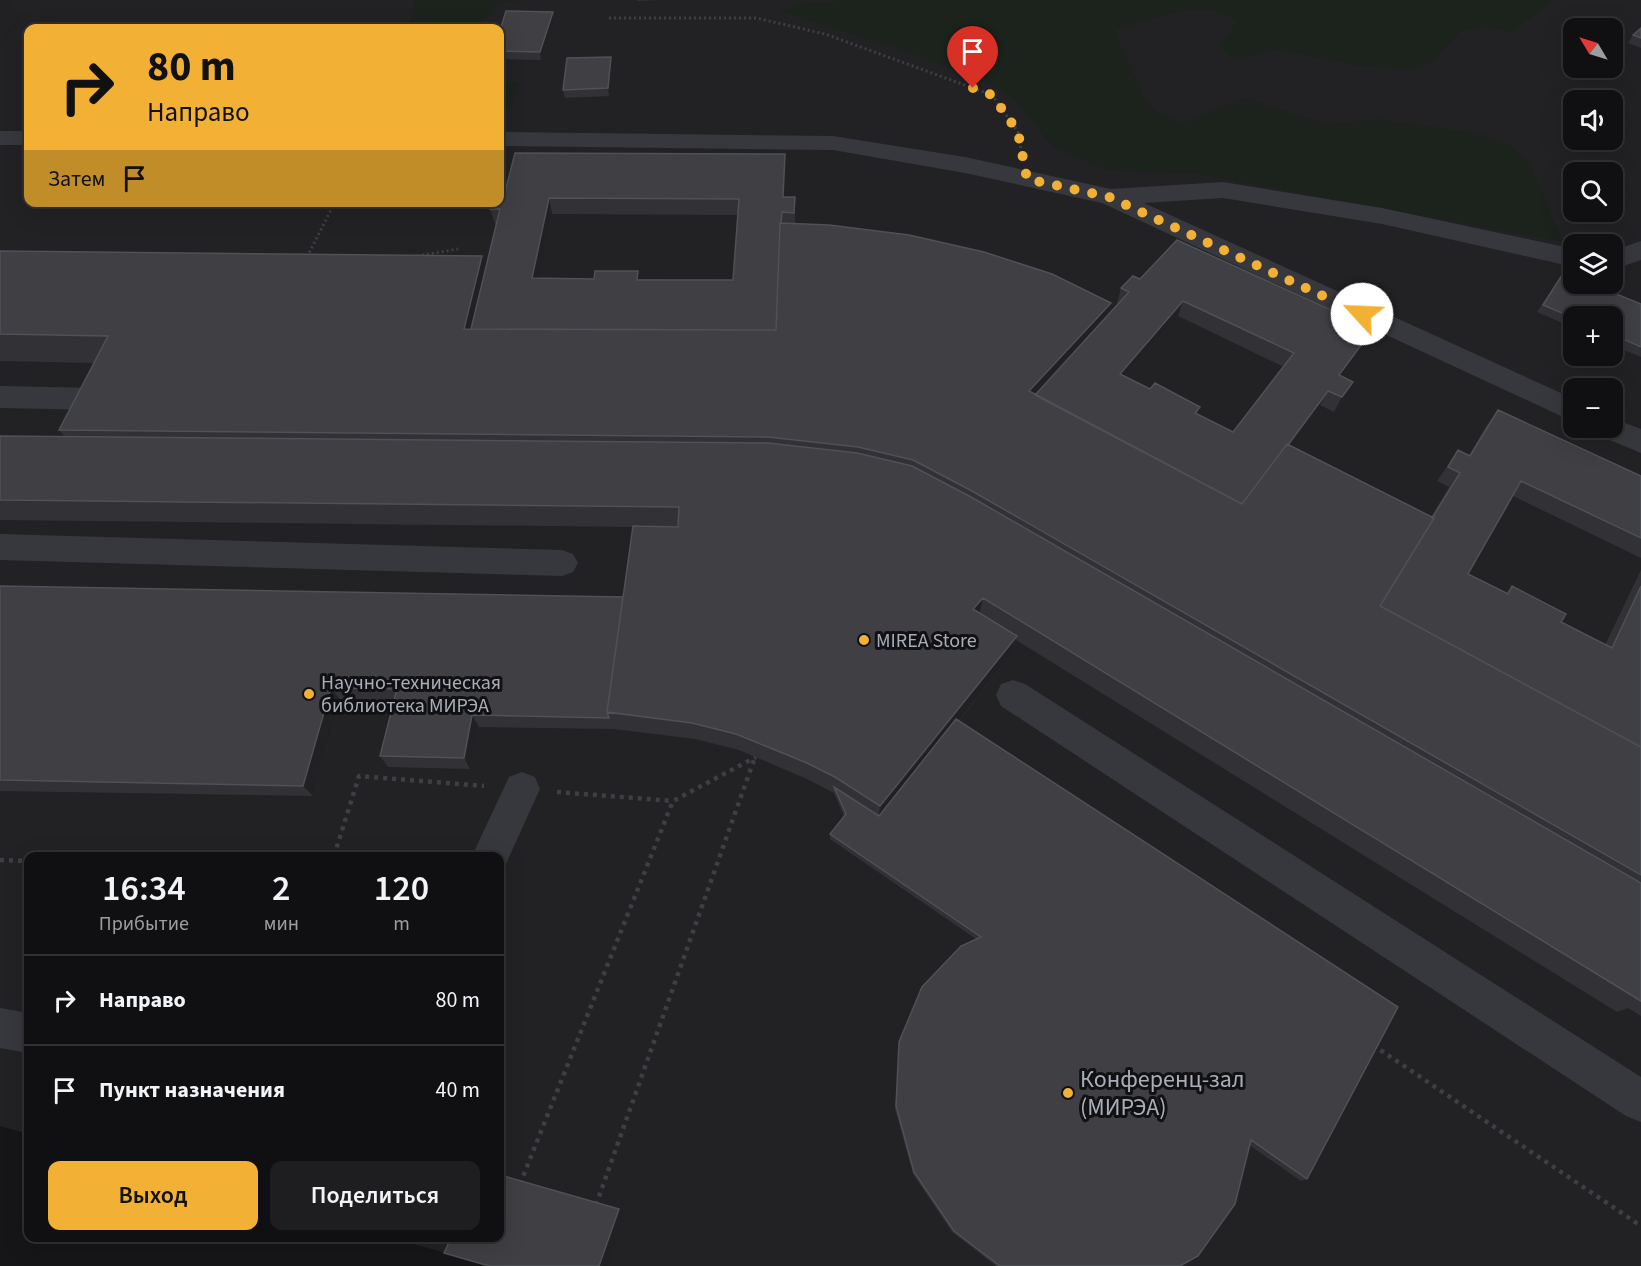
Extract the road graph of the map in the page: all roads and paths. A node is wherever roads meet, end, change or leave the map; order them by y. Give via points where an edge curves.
1 (609, 18) dead end
2 (0, 138) edge
3 (24, 138) edge
4 (504, 139) edge
5 (1027, 179) junction
6 (1109, 197) junction
7 (332, 207) edge
8 (458, 249) dead end
9 (1641, 250) edge
10 (1563, 256) edge
11 (411, 257) edge
12 (1623, 257) edge
13 (303, 263) edge
14 (0, 397) edge
15 (100, 399) edge
16 (1563, 406) edge
17 (1623, 434) edge
18 (1641, 442) edge
19 (0, 547) edge
20 (562, 564) dead end
21 (1013, 695) dead end
22 (466, 785) dead end
23 (522, 789) joint
24 (673, 801) junction
25 (335, 852) edge
26 (493, 852) edge
27 (0, 860) edge
28 (24, 861) edge
29 (0, 1028) edge
30 (24, 1032) edge
31 (1364, 1039) edge
32 (1641, 1101) edge
33 (517, 1193) edge
34 (595, 1211) edge
35 (1641, 1226) edge

1 - 5 path via 756,18 825,34 992,95 1018,132
2 - 3 lane
4 - 5 lane via 833,143
5 - 6 lane
6 - 10 lane via 1223,190 1382,216
6 - 16 lane
7 - 13 path
8 - 11 path
9 - 12 lane
14 - 15 lane
17 - 18 lane
19 - 20 lane
21 - 32 lane
22 - 25 path via 359,776
23 - 24 path
23 - 26 lane
24 - 33 path
24 - 34 path via 756,757
27 - 28 path
29 - 30 lane
31 - 35 path

